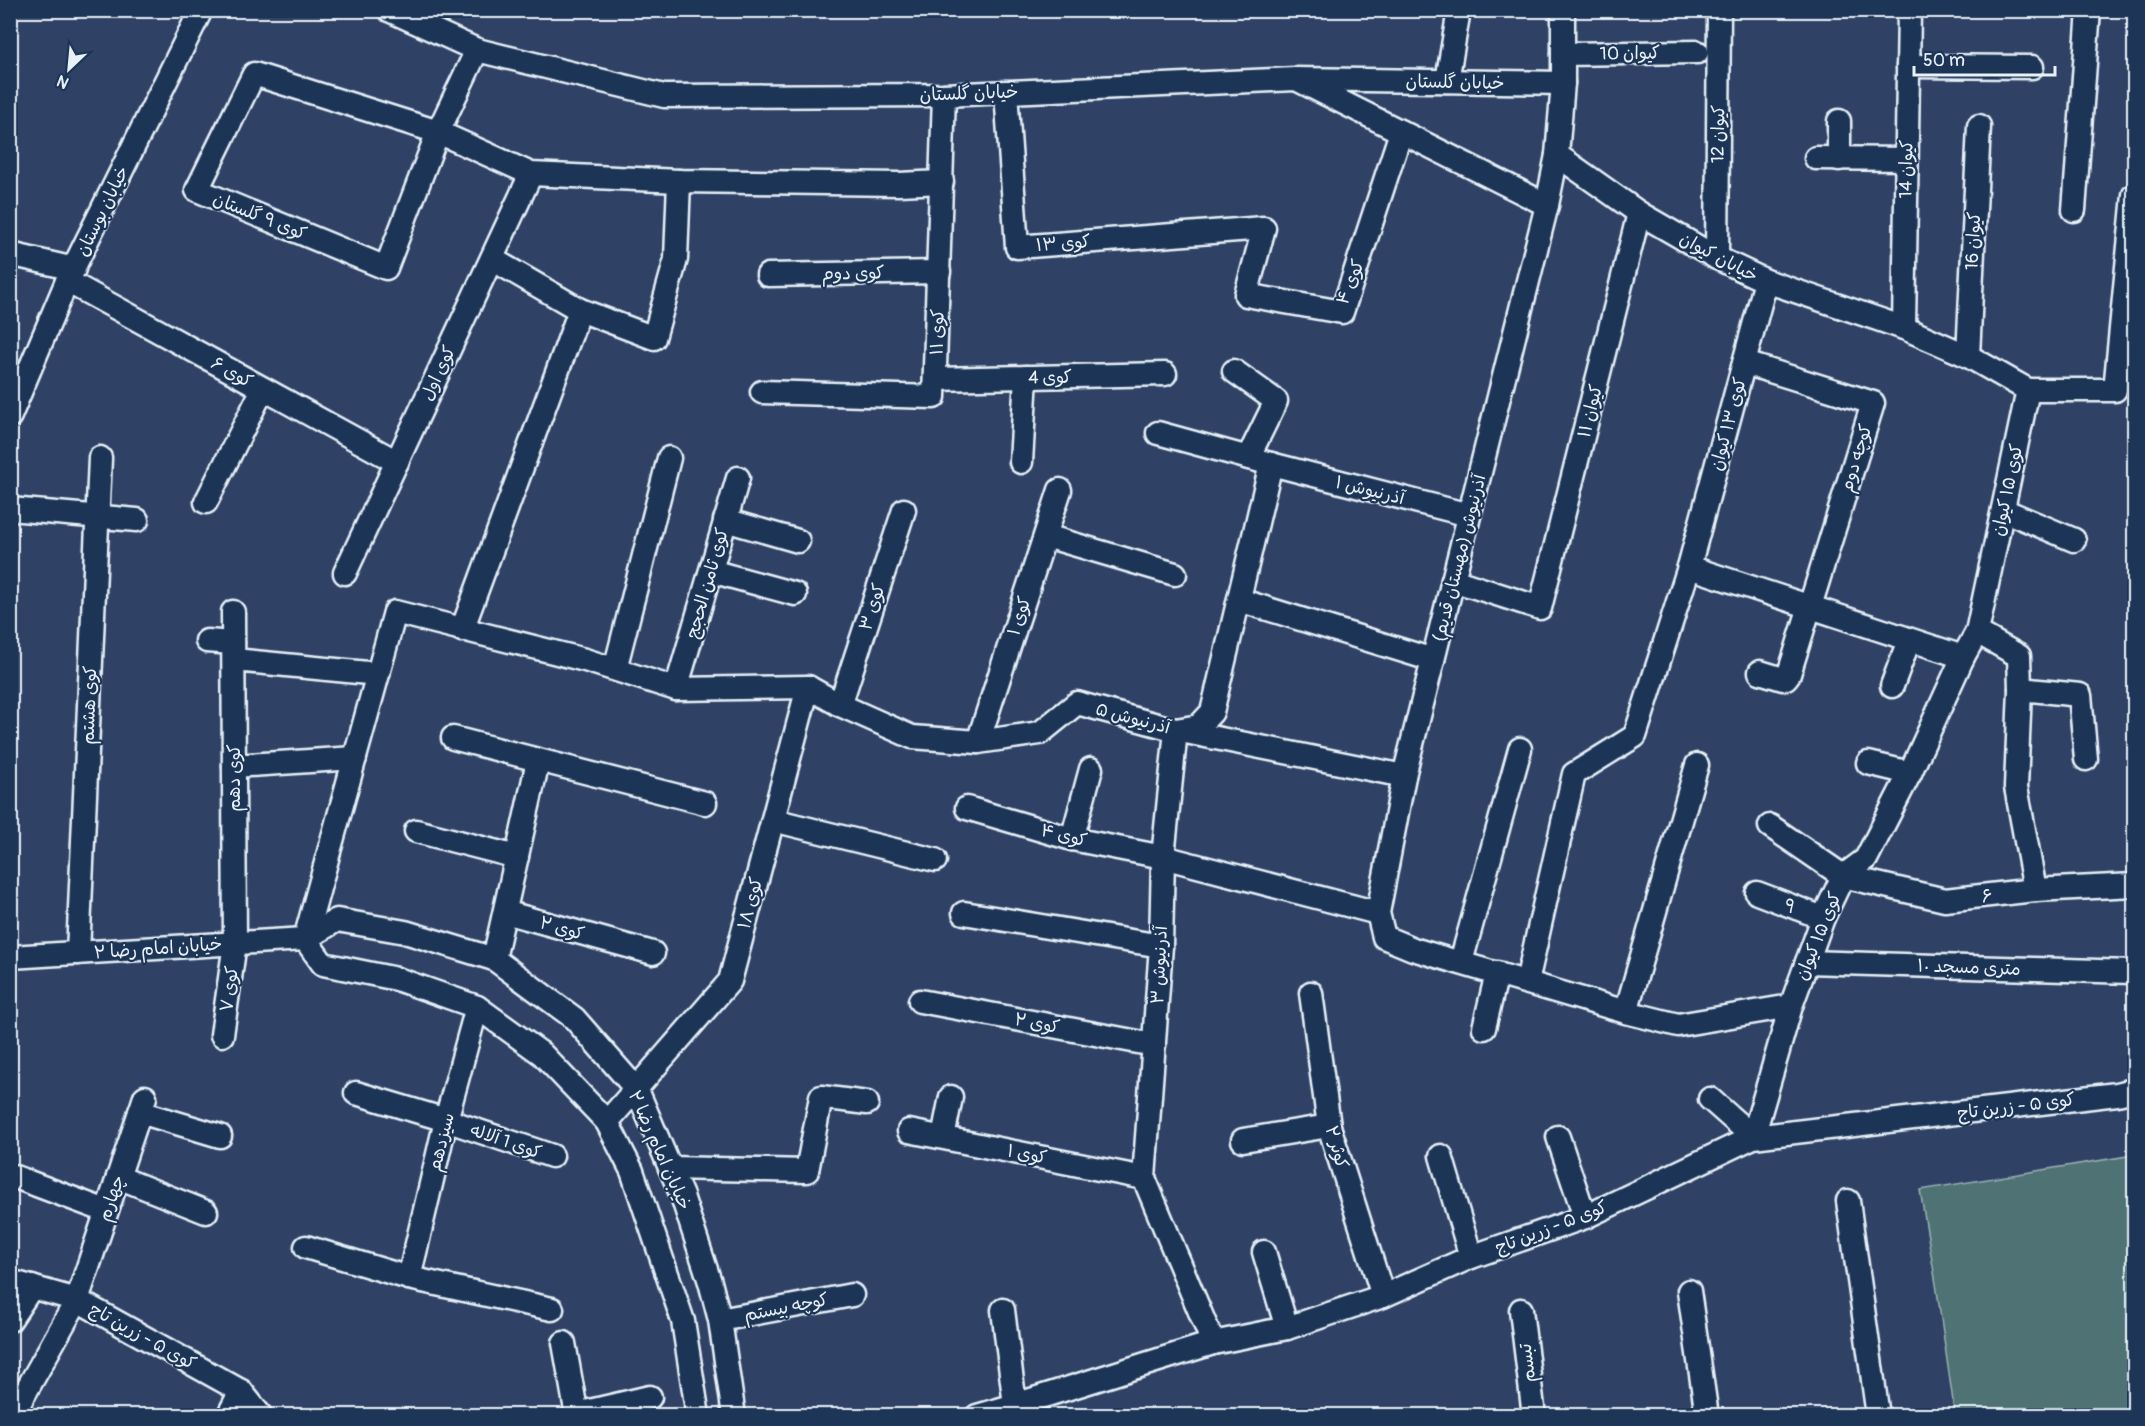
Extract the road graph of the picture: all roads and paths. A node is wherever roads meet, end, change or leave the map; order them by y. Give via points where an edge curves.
1 (201, 10) edge
2 (389, 10) edge
3 (1460, 10) edge
4 (1563, 10) edge
5 (1719, 10) edge
6 (1909, 10) edge
7 (2090, 10) edge
8 (477, 50) junction
9 (1697, 52) dead end
10 (1563, 54) junction
11 (1908, 66) junction
12 (2032, 67) dead end
13 (1295, 79) junction
14 (1447, 81) junction
15 (1563, 83) junction
16 (1006, 92) junction
17 (944, 95) junction
18 (1839, 121) dead end
19 (1979, 126) dead end
20 (438, 132) junction
21 (1401, 132) junction
22 (1557, 155) junction
23 (1816, 158) dead end
24 (1839, 159) junction
25 (1906, 159) junction
26 (531, 174) junction
27 (679, 182) junction
28 (942, 182) junction
29 (2134, 195) edge
30 (1547, 205) junction
31 (2074, 210) dead end
32 (1639, 213) junction
33 (1264, 228) joint
34 (10, 254) edge
35 (1717, 258) junction
36 (492, 259) junction
37 (939, 272) junction
38 (70, 275) junction
39 (768, 275) dead end
40 (1766, 281) junction
41 (580, 310) junction
42 (1904, 328) junction
43 (1968, 356) junction
44 (1745, 363) junction
45 (1234, 371) dead end
46 (1165, 374) dead end
47 (1026, 377) junction
48 (935, 379) junction
49 (263, 389) junction
50 (2028, 390) junction
51 (762, 392) dead end
52 (10, 416) edge
53 (1158, 433) dead end
54 (100, 458) dead end
55 (669, 458) dead end
56 (1248, 458) junction
57 (397, 462) junction
58 (1021, 462) dead end
59 (1271, 464) junction
60 (738, 478) dead end
61 (1060, 490) dead end
62 (206, 502) dead end
63 (10, 510) edge
64 (904, 510) dead end
65 (2003, 510) junction
66 (1469, 515) junction
67 (97, 516) junction
68 (137, 520) dead end
69 (725, 520) junction
70 (1046, 536) junction
71 (2074, 540) dead end
72 (798, 541) dead end
73 (1689, 567) junction
74 (711, 571) junction
75 (345, 573) dead end
76 (1175, 574) dead end
77 (1453, 580) junction
78 (795, 594) dead end
79 (1239, 600) junction
80 (1810, 607) junction
81 (233, 612) dead end
82 (462, 630) junction
83 (1977, 632) junction
84 (1910, 640) junction
85 (207, 641) dead end
86 (234, 652) junction
87 (1963, 657) junction
88 (1433, 660) junction
89 (615, 669) junction
90 (1760, 672) dead end
91 (378, 674) junction
92 (1892, 686) dead end
93 (808, 687) junction
94 (2020, 688) junction
95 (676, 689) junction
96 (840, 705) junction
97 (1176, 730) junction
98 (453, 738) dead end
99 (978, 742) junction
100 (1521, 749) dead end
101 (355, 758) junction
102 (2086, 759) dead end
103 (538, 761) junction
104 (1868, 763) dead end
105 (1697, 765) dead end
106 (234, 766) junction
107 (1091, 769) dead end
108 (1910, 773) junction
109 (1404, 776) junction
110 (705, 803) dead end
111 (967, 808) dead end
112 (772, 820) junction
113 (1770, 826) dead end
114 (416, 831) dead end
115 (1072, 838) junction
116 (517, 857) junction
117 (1163, 857) junction
118 (935, 860) dead end
119 (1842, 876) junction
120 (2134, 885) edge
121 (2035, 890) junction
122 (1757, 893) dead end
123 (505, 912) junction
124 (964, 913) dead end
125 (1378, 913) junction
126 (1823, 918) junction
127 (305, 939) junction
128 (235, 943) junction
129 (1161, 946) junction
130 (78, 953) junction
131 (653, 953) dead end
132 (10, 957) edge
133 (494, 959) junction
134 (1461, 962) junction
135 (1807, 962) junction
136 (2130, 972) dead end
137 (1497, 973) junction
138 (1527, 982) junction
139 (1311, 993) dead end
140 (920, 1000) dead end
141 (1791, 1006) junction
142 (477, 1007) junction
143 (1626, 1012) junction
144 (1484, 1028) dead end
145 (222, 1035) dead end
146 (1154, 1045) junction
147 (637, 1090) junction
148 (2134, 1090) edge
149 (357, 1093) dead end
150 (951, 1096) dead end
151 (1710, 1099) dead end
152 (867, 1103) dead end
153 (446, 1120) junction
154 (607, 1122) junction
155 (1329, 1126) junction
156 (909, 1131) dead end
157 (220, 1136) dead end
158 (943, 1137) junction
159 (1558, 1137) dead end
160 (1753, 1137) junction
161 (1243, 1140) dead end
162 (552, 1156) dead end
163 (1441, 1156) dead end
164 (670, 1167) junction
165 (10, 1175) edge
166 (118, 1177) junction
167 (1144, 1178) junction
168 (1848, 1201) dead end
169 (106, 1211) junction
170 (206, 1212) dead end
171 (1585, 1217) junction
172 (306, 1247) dead end
173 (1264, 1252) dead end
174 (1470, 1257) junction
175 (409, 1278) junction
176 (10, 1281) edge
177 (33, 1287) junction
178 (1689, 1291) dead end
179 (852, 1294) dead end
180 (1383, 1296) junction
181 (76, 1300) junction
182 (552, 1309) dead end
183 (1003, 1310) dead end
184 (1521, 1310) dead end
185 (10, 1320) edge
186 (720, 1320) junction
187 (1287, 1328) junction
188 (564, 1343) dead end
189 (1213, 1343) junction
190 (241, 1391) junction
191 (650, 1396) dead end
192 (1016, 1405) junction
193 (577, 1415) edge
194 (12, 1416) edge
195 (228, 1416) edge
196 (261, 1416) edge
197 (698, 1416) edge
198 (734, 1416) edge
199 (977, 1416) edge
200 (1534, 1416) edge
201 (1707, 1416) edge
202 (1878, 1416) edge

1 - 38 street, خیابان بوستان
2 - 8 street, خیابان گلستان
3 - 14 street
4 - 10 street
5 - 35 street, کیوان 12
6 - 11 street, کیوان 14
7 - 31 street
8 - 17 street, خیابان گلستان via 664,96
8 - 20 street, کوی ۹ گلستان
9 - 10 street, کیوان 10
10 - 15 street
11 - 12 street
11 - 25 street, کیوان 14
13 - 14 street, خیابان گلستان
13 - 16 street, خیابان گلستان
13 - 21 street
14 - 15 street, خیابان گلستان
15 - 22 street
16 - 17 street, خیابان گلستان
16 - 33 street, کوی ۱۳ via 1017,247
17 - 28 street, کوی ۱۱
18 - 24 street
19 - 43 street, کیوان 16
20 - 20 street, کوی ۹ گلستان via 254,74 197,190 386,268
20 - 26 street, کوی ۹ گلستان
21 - 30 street
21 - 33 street, کوی ۴ via 1342,312 1246,295
22 - 30 street, آذرنیوش (مهستان قدیم)
22 - 32 street, خیابان کیوان
23 - 24 street
24 - 25 street
25 - 42 street, کیوان 14
26 - 27 street
26 - 36 street, کوی اول
27 - 28 street
27 - 41 street via 676,259 654,338
28 - 37 street, کوی ۱۱
29 - 50 street via 2115,390
30 - 66 street, آذرنیوش (مهستان قدیم)
32 - 35 street, خیابان کیوان
32 - 77 street, کیوان ۱۱ via 1540,608
34 - 38 street, کوی ۶
35 - 40 street, خیابان کیوان
36 - 41 street
36 - 57 street, کوی اول
37 - 39 street, کوی دوم
37 - 48 street, کوی ۱۱
38 - 49 street, کوی ۶
38 - 52 street, خیابان بوستان
40 - 42 street, خیابان کیوان
40 - 44 street, کوی ۱۳ کیوان
41 - 82 street
42 - 43 street, خیابان کیوان
43 - 50 street, خیابان کیوان
44 - 73 street, کوی ۱۳ کیوان
44 - 80 street, کوچه دوم via 1873,403
45 - 56 street via 1276,401
46 - 47 street, کوی 4
47 - 48 street, کوی 4
47 - 58 street
48 - 51 street, کوی ۱۱ via 934,397
49 - 57 street, کوی ۶
49 - 62 street
50 - 65 street, کوی ۱۵ کیوان
53 - 56 street, آذرنیوش ۱
54 - 67 street, کوی هشتم
55 - 89 street
56 - 59 street, آذرنیوش ۱
57 - 75 street, کوی اول
59 - 66 street, آذرنیوش ۱
59 - 79 street
60 - 69 street, کوی ثامن الحجج
61 - 70 street, کوی ۱
63 - 67 street
64 - 96 street, کوی ۳
65 - 71 street
65 - 83 street, کوی ۱۵ کیوان
66 - 77 street, آذرنیوش (مهستان قدیم)
67 - 68 street
67 - 130 street, کوی هشتم
69 - 72 street
69 - 74 street, کوی ثامن الحجج
70 - 76 street
70 - 99 street, کوی ۱
73 - 80 street
73 - 138 street, کوی ۱۳ کیوان via 1635,736 1574,774
74 - 78 street
74 - 95 street, کوی ثامن الحجج
77 - 88 street, آذرنیوش (مهستان قدیم)
79 - 88 street
79 - 97 street via 1212,712 1199,726
80 - 84 street
80 - 90 street via 1786,678
81 - 86 street, کوی دهم
82 - 89 street
82 - 91 street via 395,612
83 - 87 street, کوی ۱۵ کیوان
83 - 94 street via 2019,656
84 - 87 street
84 - 92 street
85 - 86 street
86 - 91 street
86 - 106 street, کوی دهم via 224,708
87 - 108 street, کوی ۱۵ کیوان
88 - 109 street, آذرنیوش (مهستان قدیم)
89 - 95 street
91 - 101 street
93 - 95 street
93 - 96 street, آذرنیوش ۵
93 - 112 street, کوی ۱۸
94 - 102 street via 2080,686
94 - 121 street via 2016,787
96 - 99 street, آذرنیوش ۵ via 912,737
97 - 99 street, آذرنیوش ۵ via 1077,703 1040,733
97 - 109 street, آذرنیوش ۵
97 - 117 street, آذرنیوش ۳
98 - 103 street
100 - 134 street
101 - 106 street
101 - 127 street
103 - 110 street
103 - 116 street
104 - 108 street
105 - 143 street
106 - 128 street, کوی دهم
107 - 115 street
108 - 119 street, کوی ۱۵ کیوان via 1866,859
109 - 125 street, آذرنیوش (مهستان قدیم)
111 - 115 street, کوی ۴
112 - 118 street
112 - 147 street, کوی ۱۸ via 730,981
113 - 119 street
114 - 116 street
115 - 117 street, کوی ۴
116 - 123 street
117 - 125 street
117 - 129 street, آذرنیوش ۳
119 - 121 street, ۶ via 1945,900
119 - 126 street, کوی ۱۵ کیوان
120 - 121 street, ۶
122 - 126 street, ۹
123 - 131 street, کوی ۲
123 - 133 street
124 - 129 street
125 - 134 street via 1383,937
126 - 135 street, کوی ۱۵ کیوان
127 - 128 street, خیابان امام رضا ۲
127 - 133 street, خیابان امام رضا ۲ via 337,920 405,932
127 - 142 street, خیابان امام رضا ۲ via 323,964 397,979
128 - 130 street, خیابان امام رضا ۲
128 - 145 street, کوی ۷
129 - 146 street, آذرنیوش ۳
130 - 132 street, خیابان امام رضا ۲
133 - 147 street, خیابان امام رضا ۲ via 574,1018
134 - 137 street
135 - 136 street, ۱۰ متری مسجد
135 - 141 street, کوی ۱۵ کیوان
137 - 138 street
137 - 144 street
138 - 143 street
139 - 155 street, کوثر ۲
140 - 146 street, کوی ۲
141 - 143 street via 1678,1025
141 - 160 street, کوی ۱۵ کیوان
142 - 153 street, سیزدهم
142 - 154 street, خیابان امام رضا ۲ via 542,1054
146 - 167 street, آذرنیوش ۳
147 - 154 street, کوی ۱۸
147 - 164 street, خیابان امام رضا ۲
148 - 160 street, کوی ۵ - زرین تاج
149 - 153 street, کوی 1 آلاله
150 - 158 street
151 - 160 street
152 - 164 street via 821,1097 807,1171
153 - 162 street, کوی 1 آلاله
153 - 175 street, سیزدهم
154 - 197 street, خیابان امام رضا ۲ via 632,1171 683,1321
155 - 161 street
155 - 180 street, کوثر ۲
156 - 158 street, کوی ۱
157 - 166 street, چهارم via 142,1105
158 - 167 street, کوی ۱
159 - 171 street
160 - 171 street, کوی ۵ - زرین تاج
163 - 174 street
164 - 186 street, خیابان امام رضا ۲
165 - 169 street
166 - 169 street, چهارم
166 - 170 street
167 - 189 street, آذرنیوش ۳
168 - 202 street
169 - 181 street, چهارم
171 - 174 street, کوی ۵ - زرین تاج
172 - 175 street
173 - 187 street
174 - 180 street, کوی ۵ - زرین تاج
175 - 182 street
176 - 177 street, کوی ۵ - زرین تاج
177 - 181 street, کوی ۵ - زرین تاج
177 - 185 street
178 - 201 street
179 - 186 street, کوچه بیستم
180 - 187 street, کوی ۵ - زرین تاج
181 - 190 street, کوی ۵ - زرین تاج
181 - 194 street, چهارم
183 - 192 street
184 - 200 street, تبسم
186 - 198 street, خیابان امام رضا ۲
187 - 189 street, کوی ۵ - زرین تاج
188 - 193 street
189 - 192 street, کوی ۵ - زرین تاج
190 - 195 street
190 - 196 street, کوی ۵ - زرین تاج
191 - 193 street
192 - 199 street, کوی ۵ - زرین تاج

